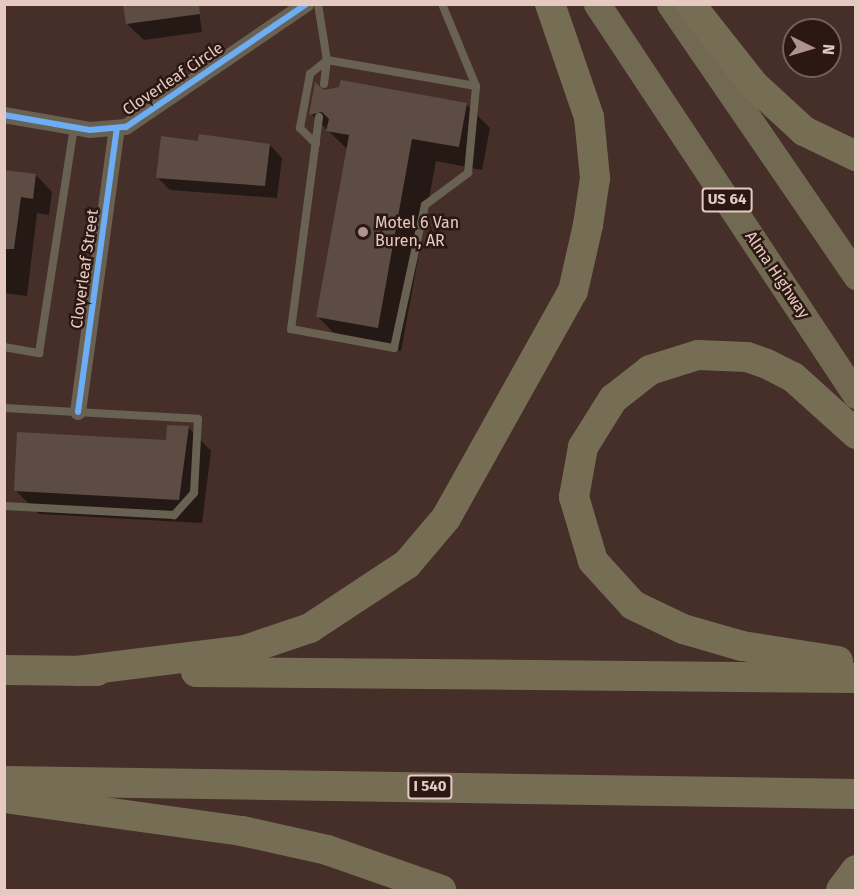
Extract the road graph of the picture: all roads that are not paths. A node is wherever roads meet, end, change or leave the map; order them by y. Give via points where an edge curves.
1 (306, 4) edge
2 (318, 4) edge
3 (442, 4) edge
4 (550, 4) edge
5 (597, 4) edge
6 (670, 4) edge
7 (690, 4) edge
8 (327, 60) junction
9 (324, 84) dead end
10 (476, 86) junction
11 (4, 115) edge
12 (319, 117) dead end
13 (74, 127) junction
14 (117, 129) junction
15 (316, 144) junction
16 (855, 156) edge
17 (855, 276) edge
18 (4, 347) edge
19 (855, 395) edge
20 (4, 408) edge
21 (78, 412) junction
22 (855, 434) edge
23 (4, 506) edge
24 (855, 664) edge
25 (4, 670) edge
26 (77, 671) junction
27 (855, 678) edge
28 (4, 781) edge
29 (855, 794) edge
30 (4, 798) edge
31 (855, 870) edge
32 (441, 891) edge
33 (841, 891) edge

1 - 14 street, Cloverleaf Circle
2 - 8 lane
3 - 10 lane
4 - 26 highway via 589,117 595,177 588,225 573,291 446,518 407,564 310,628 245,650
5 - 19 main road, Alma Highway / US 64
6 - 17 main road
7 - 16 highway via 754,85 795,123
8 - 9 lane
8 - 10 lane
8 - 15 lane via 310,74 300,128
10 - 15 lane via 468,173 425,205 394,348 291,329
11 - 13 street, Cloverleaf Circle
12 - 15 lane
13 - 14 street, Cloverleaf Circle
13 - 18 lane via 39,353
14 - 21 street, Cloverleaf Street
20 - 21 lane
21 - 23 lane via 198,418 194,493 174,515
22 - 24 highway via 802,384 767,364 747,357 698,355 650,370 613,399 583,447 574,497 593,561 633,605 683,629 742,646
25 - 26 highway
26 - 27 highway
28 - 29 highway, I 540
30 - 32 highway via 242,831 327,850
31 - 33 highway

